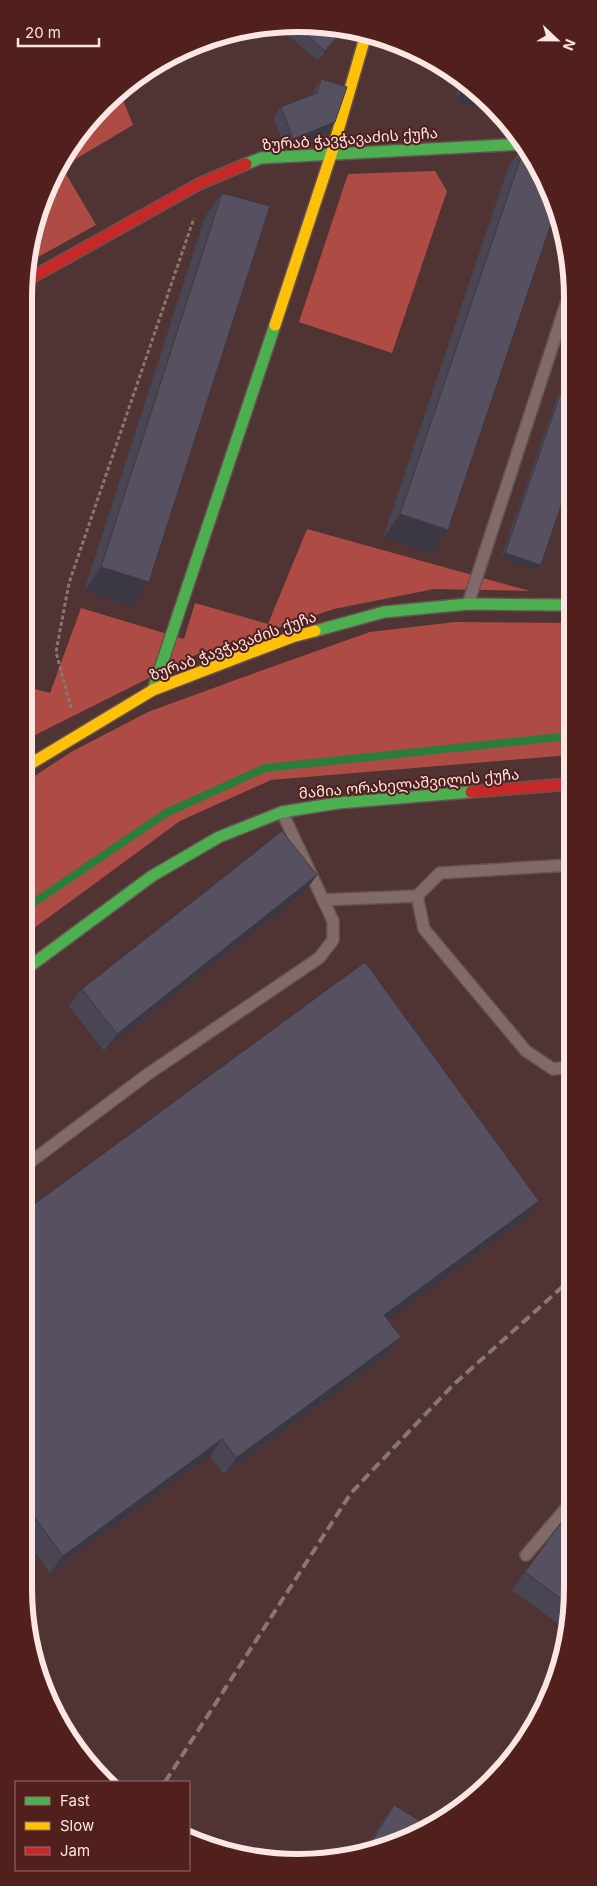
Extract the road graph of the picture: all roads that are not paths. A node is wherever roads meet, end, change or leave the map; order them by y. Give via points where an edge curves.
1 (364, 41) edge
2 (515, 144) edge
3 (331, 155) junction
4 (34, 277) edge
5 (564, 310) edge
6 (468, 604) junction
7 (564, 605) edge
8 (153, 690) junction
9 (32, 763) edge
10 (564, 784) edge
11 (282, 812) junction
12 (564, 864) edge
13 (417, 896) junction
14 (323, 900) junction
15 (32, 965) edge
16 (564, 1067) edge
17 (32, 1161) edge
18 (564, 1511) edge
19 (526, 1555) dead end

1 - 3 street
2 - 3 street, ზურაბ ჭავჭავაძის ქუჩა
3 - 4 street, ზურაბ ჭავჭავაძის ქუჩა via 261,158 207,181
3 - 8 street
5 - 6 lane
6 - 7 street, ზურაბ ჭავჭავაძის ქუჩა
6 - 8 street, ზურაბ ჭავჭავაძის ქუჩა via 384,612 292,638
8 - 9 street, ზურაბ ჭავჭავაძის ქუჩა
10 - 11 street, მამია ორახელაშვილის ქუჩა via 338,803
11 - 14 lane
11 - 15 street, მამია ორახელაშვილის ქუჩა via 219,837 152,876
12 - 13 lane via 440,873
13 - 14 lane
13 - 16 lane via 424,929 526,1051 553,1069
14 - 17 lane via 333,921 333,940 319,958 148,1074
18 - 19 lane

